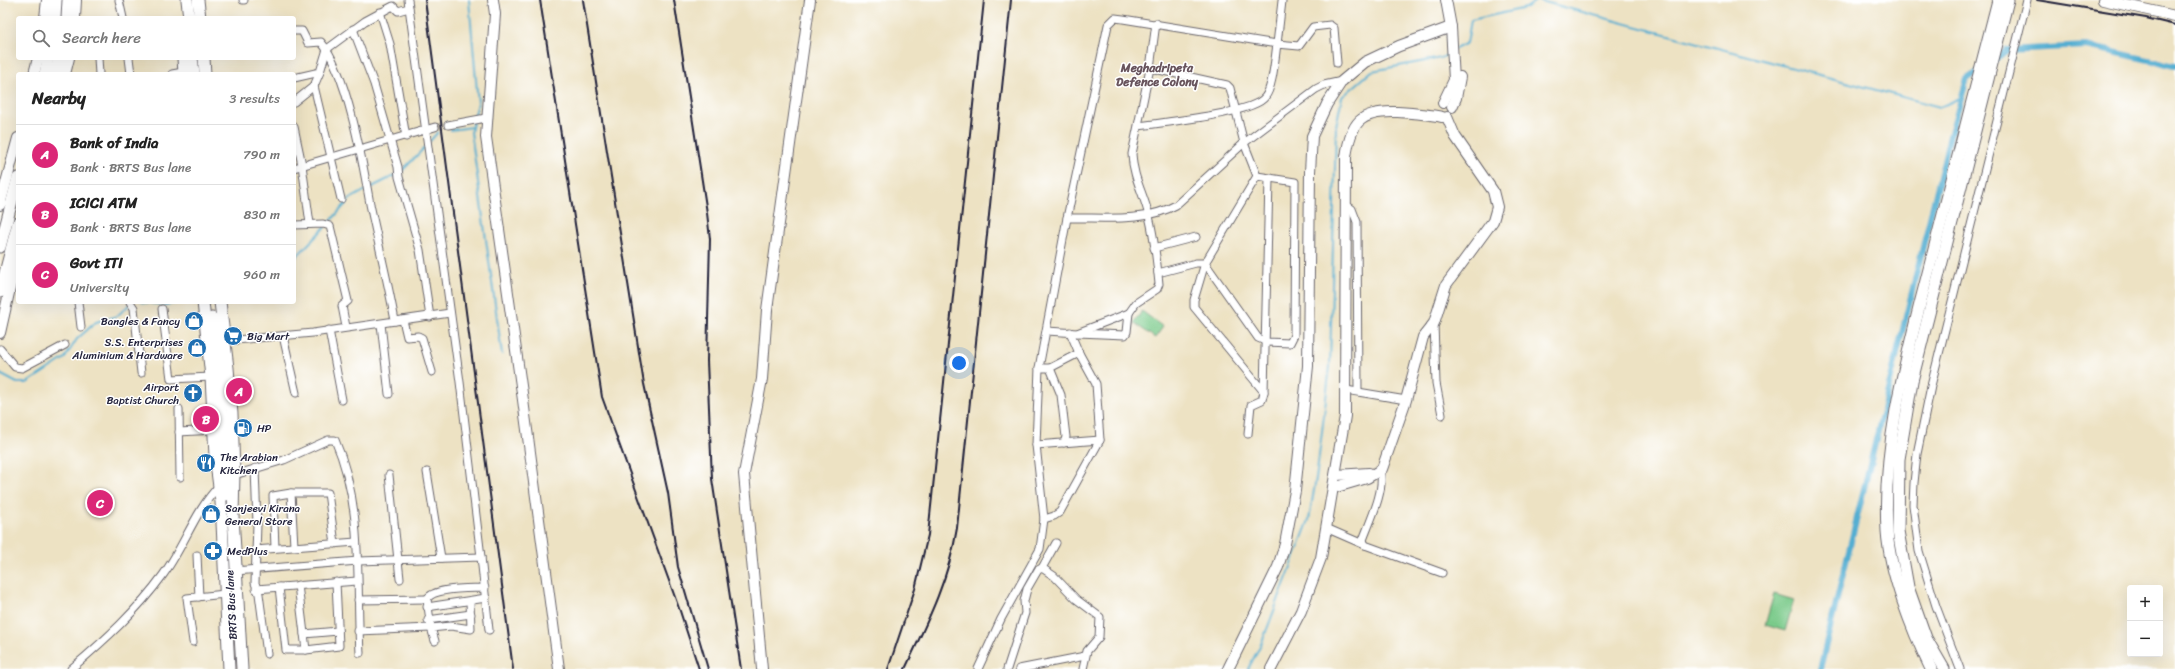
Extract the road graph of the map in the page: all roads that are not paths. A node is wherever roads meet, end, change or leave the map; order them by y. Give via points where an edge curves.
1 (47, 0) edge
2 (56, 0) edge
3 (68, 0) edge
4 (76, 0) edge
5 (119, 0) edge
6 (180, 0) edge
7 (187, 0) edge
8 (198, 0) edge
9 (408, 0) edge
10 (493, 0) edge
11 (810, 0) edge
12 (1446, 0) edge
13 (1998, 0) edge
14 (2008, 0) edge
15 (2027, 0) edge
16 (2103, 0) edge
17 (1282, 1) edge
18 (409, 8) junction
19 (380, 12) junction
20 (45, 16) edge
21 (55, 16) edge
22 (67, 16) edge
23 (75, 16) edge
24 (123, 16) edge
25 (181, 16) edge
26 (188, 16) edge
27 (200, 16) edge
28 (2175, 16) edge
29 (1156, 23) junction
30 (1450, 27) junction
31 (353, 29) junction
32 (296, 31) edge
33 (1278, 44) junction
34 (328, 49) junction
35 (38, 60) edge
36 (48, 60) edge
37 (58, 60) edge
38 (68, 60) edge
39 (98, 60) edge
40 (129, 60) edge
41 (184, 60) edge
42 (191, 60) edge
43 (204, 60) edge
44 (1457, 61) junction
45 (1337, 63) dead end
46 (1150, 68) junction
47 (34, 72) edge
48 (44, 72) edge
49 (56, 72) edge
50 (66, 72) edge
51 (99, 72) edge
52 (130, 72) edge
53 (187, 72) edge
54 (187, 72) edge
55 (205, 72) edge
56 (320, 72) junction
57 (296, 78) edge
58 (1342, 81) junction
59 (314, 86) junction
60 (296, 100) edge
61 (1441, 104) junction
62 (1452, 107) junction
63 (1237, 111) junction
64 (1419, 113) junction
65 (1445, 117) junction
66 (478, 120) junction
67 (448, 125) tunnel mouth
68 (1139, 126) junction
69 (435, 127) tunnel mouth
70 (425, 129) junction
71 (296, 136) edge
72 (406, 137) junction
73 (390, 141) junction
74 (1244, 143) junction
75 (16, 145) edge
76 (359, 149) junction
77 (332, 156) junction
78 (302, 165) junction
79 (296, 167) edge
80 (1257, 176) junction
81 (1269, 179) junction
82 (16, 185) edge
83 (341, 199) dead end
84 (0, 205) edge
85 (1346, 205) junction
86 (1149, 216) junction
87 (1067, 218) junction
88 (310, 224) junction
89 (296, 225) edge
90 (1196, 237) dead end
91 (16, 238) edge
92 (1, 240) edge
93 (1154, 248) junction
94 (1205, 264) junction
95 (1158, 273) junction
96 (16, 274) edge
97 (15, 285) edge
98 (0, 292) edge
99 (78, 304) edge
100 (132, 304) edge
101 (203, 304) edge
102 (210, 304) edge
103 (220, 304) edge
104 (162, 309) dead end
105 (450, 313) junction
106 (1129, 313) junction
107 (430, 317) junction
108 (403, 320) junction
109 (395, 321) junction
110 (1434, 323) junction
111 (381, 324) junction
112 (81, 326) dead end
113 (346, 327) junction
114 (329, 330) junction
115 (1046, 331) junction
116 (1074, 332) junction
117 (0, 333) edge
118 (283, 336) junction
119 (225, 341) junction
120 (1267, 342) junction
121 (65, 345) dead end
122 (0, 349) edge
123 (1079, 353) junction
124 (1039, 368) junction
125 (1050, 368) junction
126 (432, 372) dead end
127 (141, 373) dead end
128 (211, 377) junction
129 (1346, 390) junction
130 (1264, 392) junction
131 (1358, 392) junction
132 (296, 393) dead end
133 (389, 394) dead end
134 (342, 400) dead end
135 (1406, 400) junction
136 (179, 409) dead end
137 (1442, 415) dead end
138 (214, 430) junction
139 (179, 432) junction
140 (1248, 434) dead end
141 (1100, 440) junction
142 (1064, 443) junction
143 (1036, 445) junction
144 (255, 468) junction
145 (427, 472) dead end
146 (1376, 473) junction
147 (1336, 475) junction
148 (389, 476) dead end
149 (180, 477) dead end
150 (226, 480) junction
151 (1334, 488) junction
152 (291, 493) junction
153 (1044, 519) junction
154 (1326, 528) junction
155 (356, 542) junction
156 (1056, 542) dead end
157 (335, 544) junction
158 (1365, 545) junction
159 (294, 546) junction
160 (275, 548) junction
161 (255, 550) junction
162 (197, 555) dead end
163 (481, 557) junction
164 (442, 558) junction
165 (399, 559) junction
166 (358, 561) junction
167 (254, 568) junction
168 (1042, 568) junction
169 (235, 571) junction
170 (1442, 573) dead end
171 (400, 579) dead end
172 (357, 580) junction
173 (336, 582) junction
174 (298, 585) junction
175 (279, 587) junction
176 (485, 588) junction
177 (256, 589) junction
178 (225, 594) junction
179 (199, 597) junction
180 (427, 598) junction
181 (486, 598) junction
182 (358, 600) junction
183 (470, 601) junction
184 (427, 607) junction
185 (471, 614) junction
186 (428, 620) junction
187 (431, 628) junction
188 (490, 630) dead end
189 (338, 631) junction
190 (358, 631) junction
191 (304, 634) junction
192 (435, 641) dead end
193 (193, 642) dead end
194 (306, 650) junction
195 (360, 653) dead end
196 (267, 654) dead end
197 (1085, 656) junction
198 (71, 669) edge
199 (229, 669) edge
200 (235, 669) edge
201 (242, 669) edge
202 (559, 669) edge
203 (762, 669) edge
204 (978, 669) edge
205 (1007, 669) edge
206 (1019, 669) edge
207 (1082, 669) edge
208 (1228, 669) edge
209 (1270, 669) edge
210 (1931, 669) edge
211 (1944, 669) edge
212 (1960, 669) edge

1 - 20 street
2 - 21 main road
3 - 22 main road
4 - 23 street
5 - 24 street
6 - 25 main road
7 - 26 main road
8 - 27 main road
9 - 18 street
10 - 66 street via 494,14
11 - 203 street via 767,310 762,379 744,474
12 - 30 street
13 - 210 main road via 1903,374 1889,454 1888,540 1898,586 1918,644
14 - 211 main road via 1912,381 1899,459 1898,530 1908,587 1926,638
15 - 212 street via 1932,386 1917,454 1914,483 1913,506 1919,551
16 - 28 street
17 - 33 street
18 - 19 street via 398,11 393,6
18 - 70 street
19 - 31 street
19 - 72 street via 390,44
29 - 33 street
29 - 46 street
29 - 87 street via 1115,18 1108,24
30 - 44 street
30 - 58 street via 1365,62
31 - 34 street
31 - 73 street via 374,84
32 - 34 street via 302,31 308,43 321,42
33 - 45 street via 1299,46 1313,26 1330,25 1335,31
33 - 63 street via 1265,98
34 - 56 street
34 - 76 street via 351,115
35 - 47 street
36 - 48 main road
37 - 49 main road
38 - 50 street
39 - 51 street
40 - 52 street
41 - 53 main road
42 - 54 main road
43 - 55 main road
44 - 61 street via 1454,80
44 - 62 street via 1458,90
46 - 63 street via 1227,85
46 - 68 street
56 - 57 street
56 - 59 street
58 - 74 street via 1316,89
58 - 208 street via 1327,104 1312,136 1308,366 1289,526 1278,567
59 - 60 street
59 - 77 street
61 - 62 street via 1450,104
61 - 64 street
61 - 65 street via 1438,113
62 - 65 street via 1451,114
63 - 68 street
63 - 74 street
64 - 65 street
64 - 85 street via 1378,112 1361,119 1348,143
65 - 110 street via 1493,191 1497,207 1493,221 1446,285
66 - 67 street
66 - 202 street via 486,137
68 - 86 street via 1132,164
69 - 70 street
70 - 72 street
70 - 105 street
71 - 78 street
72 - 73 street
73 - 76 street
73 - 107 street via 420,250
74 - 80 street
74 - 86 street via 1176,205
75 - 84 street
76 - 77 street
76 - 109 street
77 - 78 street
77 - 83 street
78 - 79 street
78 - 88 street
80 - 81 street
80 - 94 street
81 - 120 street
81 - 120 street via 1293,181 1296,185 1293,339 1290,343
82 - 92 main road
85 - 129 street
85 - 131 street via 1352,209 1357,222
86 - 87 street
86 - 93 street
87 - 115 street
88 - 89 street
88 - 113 street via 326,225 348,301 342,306
90 - 93 street
91 - 92 street
91 - 98 main road
93 - 95 street
94 - 95 street via 1196,263
94 - 120 street via 1255,334
94 - 130 street via 1194,307
95 - 106 street via 1157,289 1136,303
96 - 97 street
97 - 117 street
99 - 112 street
100 - 127 street
101 - 128 main road
102 - 150 main road, BRTS Bus lane via 219,368
103 - 119 main road
104 - 128 street via 171,379
105 - 107 street
105 - 163 street
106 - 116 street
106 - 116 street via 1125,335
107 - 108 street
108 - 109 street
108 - 126 street via 407,337 422,338
109 - 111 street
110 - 135 street via 1419,347
110 - 137 street via 1436,383
111 - 113 street
111 - 133 street
113 - 114 street
114 - 118 street
114 - 134 street
115 - 116 street
115 - 124 street
116 - 123 street
118 - 119 street
118 - 132 street
119 - 150 main road via 231,407
120 - 130 street
121 - 122 street via 22,368 15,367
123 - 125 street
123 - 141 street via 1096,384
124 - 125 street
124 - 143 street
125 - 142 street via 1061,395 1066,437
128 - 138 main road
129 - 131 street
129 - 147 street via 1345,416
130 - 140 street via 1262,400 1251,405
131 - 135 street
135 - 146 street via 1384,465
136 - 139 street
138 - 139 street
138 - 150 main road
139 - 149 street
141 - 142 street
141 - 153 street via 1060,512
142 - 143 street
143 - 153 street
144 - 150 street
144 - 155 street via 293,456 328,440 336,440 344,459 354,506
144 - 161 street
145 - 164 street
146 - 147 street
146 - 151 street
146 - 158 street via 1382,480 1363,540
147 - 151 street
148 - 165 street
150 - 169 main road via 233,516
150 - 178 main road via 221,502
150 - 198 street via 197,516 164,574 136,609
150 - 200 main road, BRTS Bus lane
151 - 154 street
152 - 157 street via 328,492
152 - 159 street
152 - 160 street via 273,496
153 - 204 street via 1040,550 1000,619
154 - 158 street
154 - 209 street via 1321,558 1313,581 1301,611
155 - 157 street
155 - 166 street
156 - 168 street
157 - 159 street
158 - 170 street
159 - 160 street
160 - 161 street
161 - 167 street
162 - 179 street
163 - 164 street
163 - 176 street
164 - 165 street
165 - 166 street
165 - 171 street
166 - 167 street
166 - 172 street
167 - 169 street
167 - 177 street
168 - 197 street via 1054,576 1076,599 1099,615 1099,636
168 - 205 street via 1038,570 1027,589 1024,613
169 - 201 main road
172 - 173 street
172 - 182 street
173 - 174 street
173 - 189 street
174 - 175 street
174 - 191 street
175 - 177 street
175 - 194 street via 286,650
176 - 180 street via 439,591
176 - 181 street
177 - 196 street
178 - 179 street
178 - 199 main road
179 - 193 street via 186,600
180 - 182 street
180 - 184 street
181 - 183 street
181 - 188 street
182 - 190 street
183 - 184 street
183 - 185 street
184 - 186 street
185 - 186 street
185 - 187 street via 471,629 451,626
186 - 187 street
187 - 190 street
187 - 192 street
189 - 191 street
189 - 194 street via 337,647
190 - 195 street
191 - 194 street
197 - 206 street
197 - 207 street

